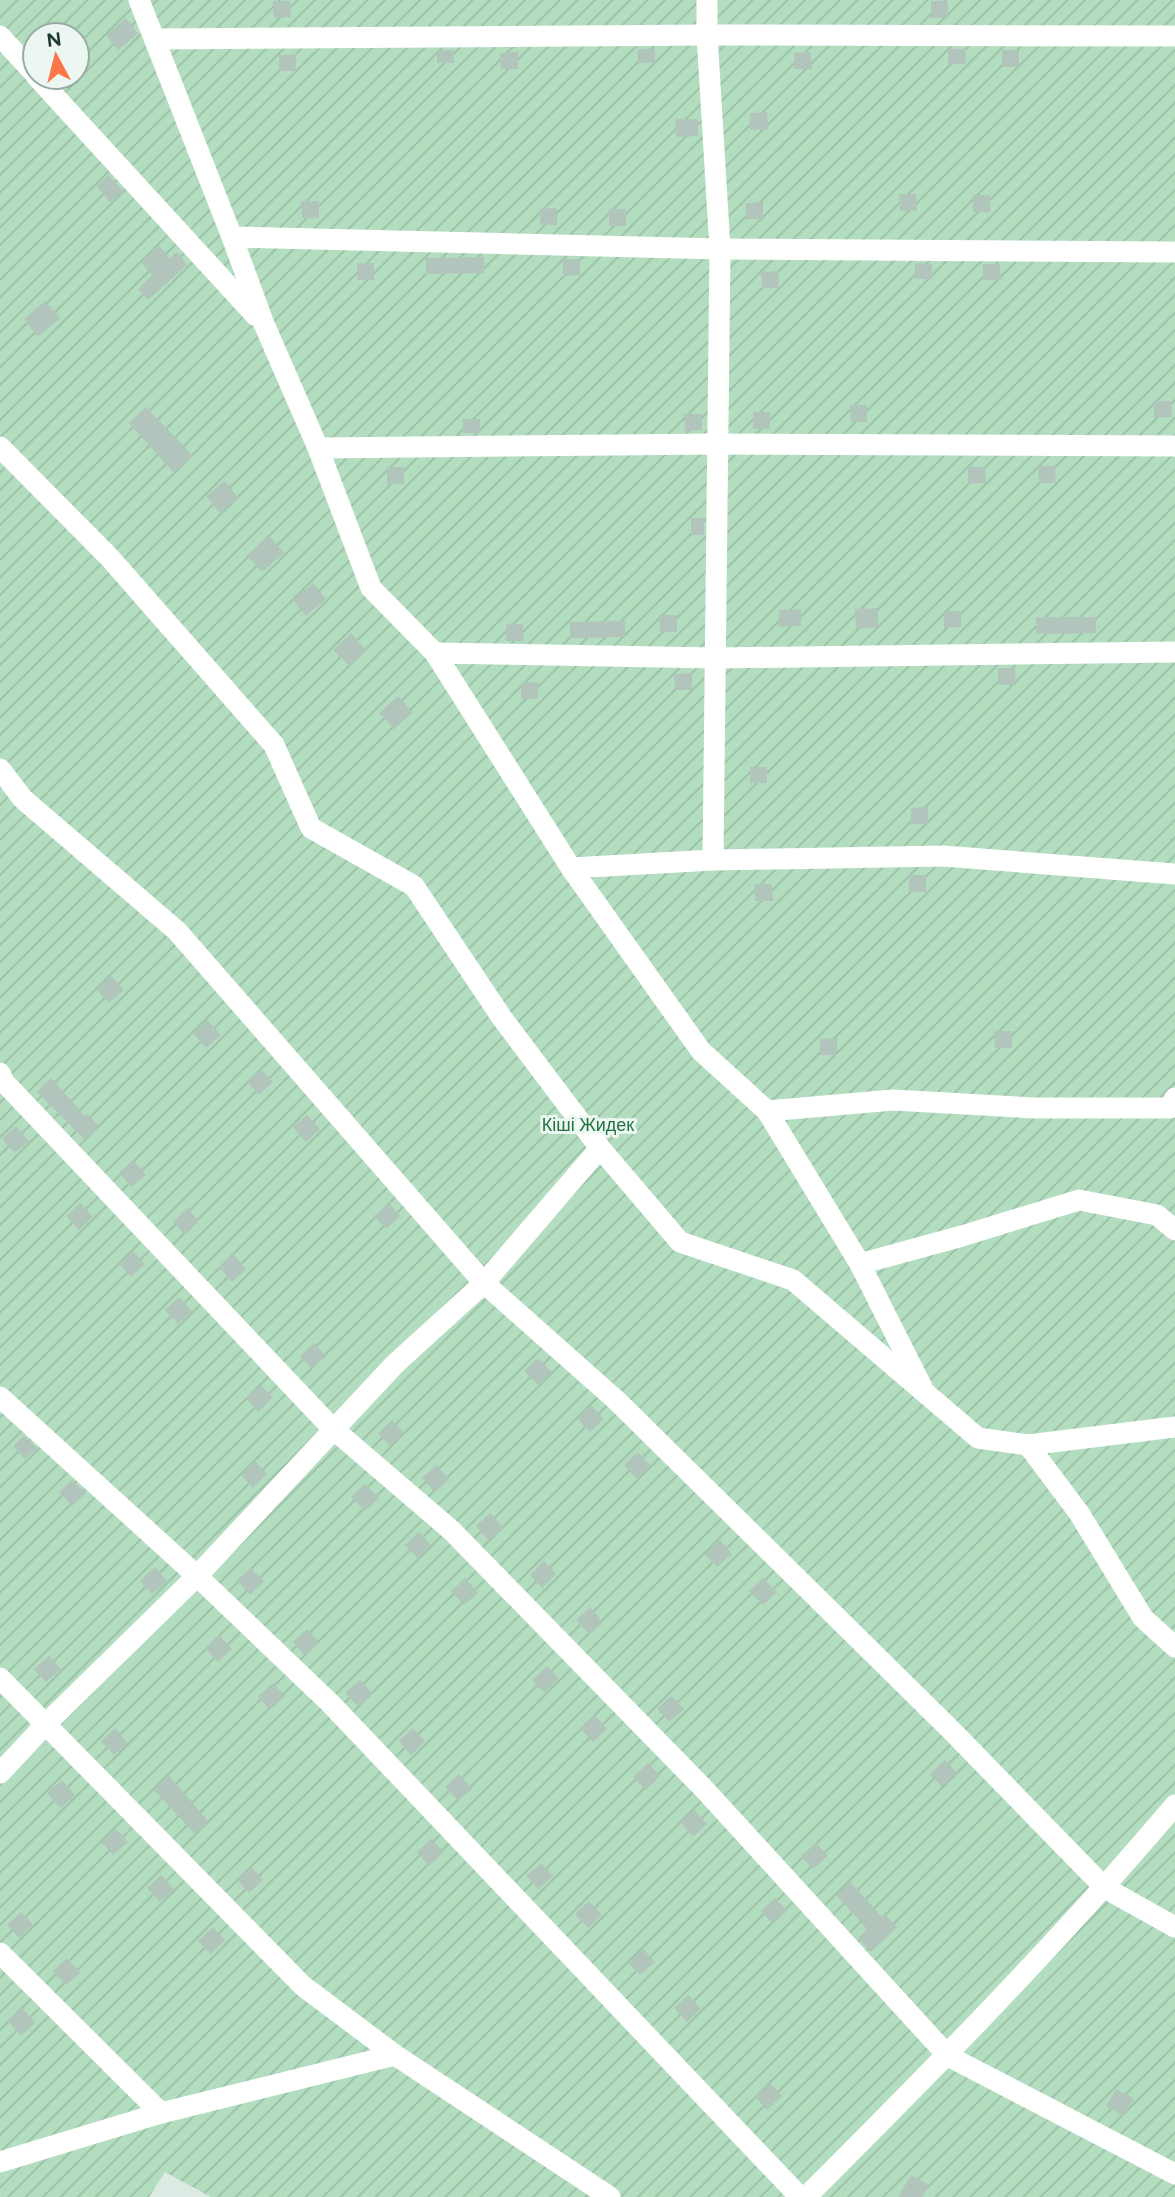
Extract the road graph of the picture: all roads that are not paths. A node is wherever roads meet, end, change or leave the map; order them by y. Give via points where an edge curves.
1 (139, 0) edge
2 (708, 0) edge
3 (0, 36) edge
4 (707, 36) junction
5 (1175, 36) edge
6 (155, 39) junction
7 (21, 59) edge
8 (50, 91) edge
9 (232, 237) junction
10 (720, 249) junction
11 (1175, 253) edge
12 (264, 324) junction
13 (718, 444) junction
14 (1175, 446) edge
15 (0, 447) edge
16 (318, 448) junction
17 (435, 653) junction
18 (1175, 653) edge
19 (715, 658) junction
20 (0, 769) edge
21 (713, 860) junction
22 (572, 868) junction
23 (1175, 874) edge
24 (0, 1073) edge
25 (1175, 1098) edge
26 (767, 1111) junction
27 (600, 1149) junction
28 (1175, 1230) edge
29 (860, 1264) junction
30 (484, 1283) junction
31 (926, 1395) junction
32 (0, 1397) edge
33 (1175, 1427) edge
34 (332, 1429) junction
35 (1028, 1445) junction
36 (197, 1576) junction
37 (1175, 1647) edge
38 (0, 1678) edge
39 (46, 1724) junction
40 (0, 1773) edge
41 (1175, 1805) edge
42 (1105, 1888) junction
43 (1175, 1927) edge
44 (0, 1953) edge
45 (395, 2055) junction
46 (948, 2056) junction
47 (161, 2112) junction
48 (0, 2162) edge
49 (1175, 2174) edge
50 (610, 2197) edge
51 (800, 2197) edge
52 (806, 2197) edge

1 - 6 street
2 - 4 street
3 - 7 street
4 - 5 street
4 - 6 street
4 - 10 street
6 - 9 street
8 - 12 street
9 - 10 street
9 - 12 street
10 - 11 street
10 - 13 street
12 - 16 street
13 - 14 street
13 - 16 street
13 - 19 street
15 - 27 street via 110,558 274,745 311,828 414,886 502,1018
16 - 17 street via 371,588
17 - 19 street
17 - 22 street
18 - 19 street
19 - 21 street
20 - 30 street via 23,799 177,931
21 - 22 street
21 - 23 street via 943,856
22 - 26 street via 701,1051
24 - 34 street
25 - 26 street via 1170,1108 1034,1108 893,1100
26 - 29 street
27 - 30 street
27 - 31 street via 680,1242 793,1280
28 - 29 street via 1157,1215 1079,1200
29 - 31 street
30 - 34 street
30 - 42 street via 616,1400
31 - 35 street via 978,1438
32 - 36 street
33 - 35 street
34 - 36 street
34 - 46 street via 452,1530 705,1790
35 - 37 street via 1079,1513 1143,1618
36 - 39 street
36 - 51 street via 330,1703
38 - 39 street
39 - 40 street
39 - 45 street via 303,1986
41 - 42 street
42 - 43 street
42 - 46 street
44 - 47 street
45 - 47 street
45 - 50 street
46 - 49 street
46 - 52 street
47 - 48 street

